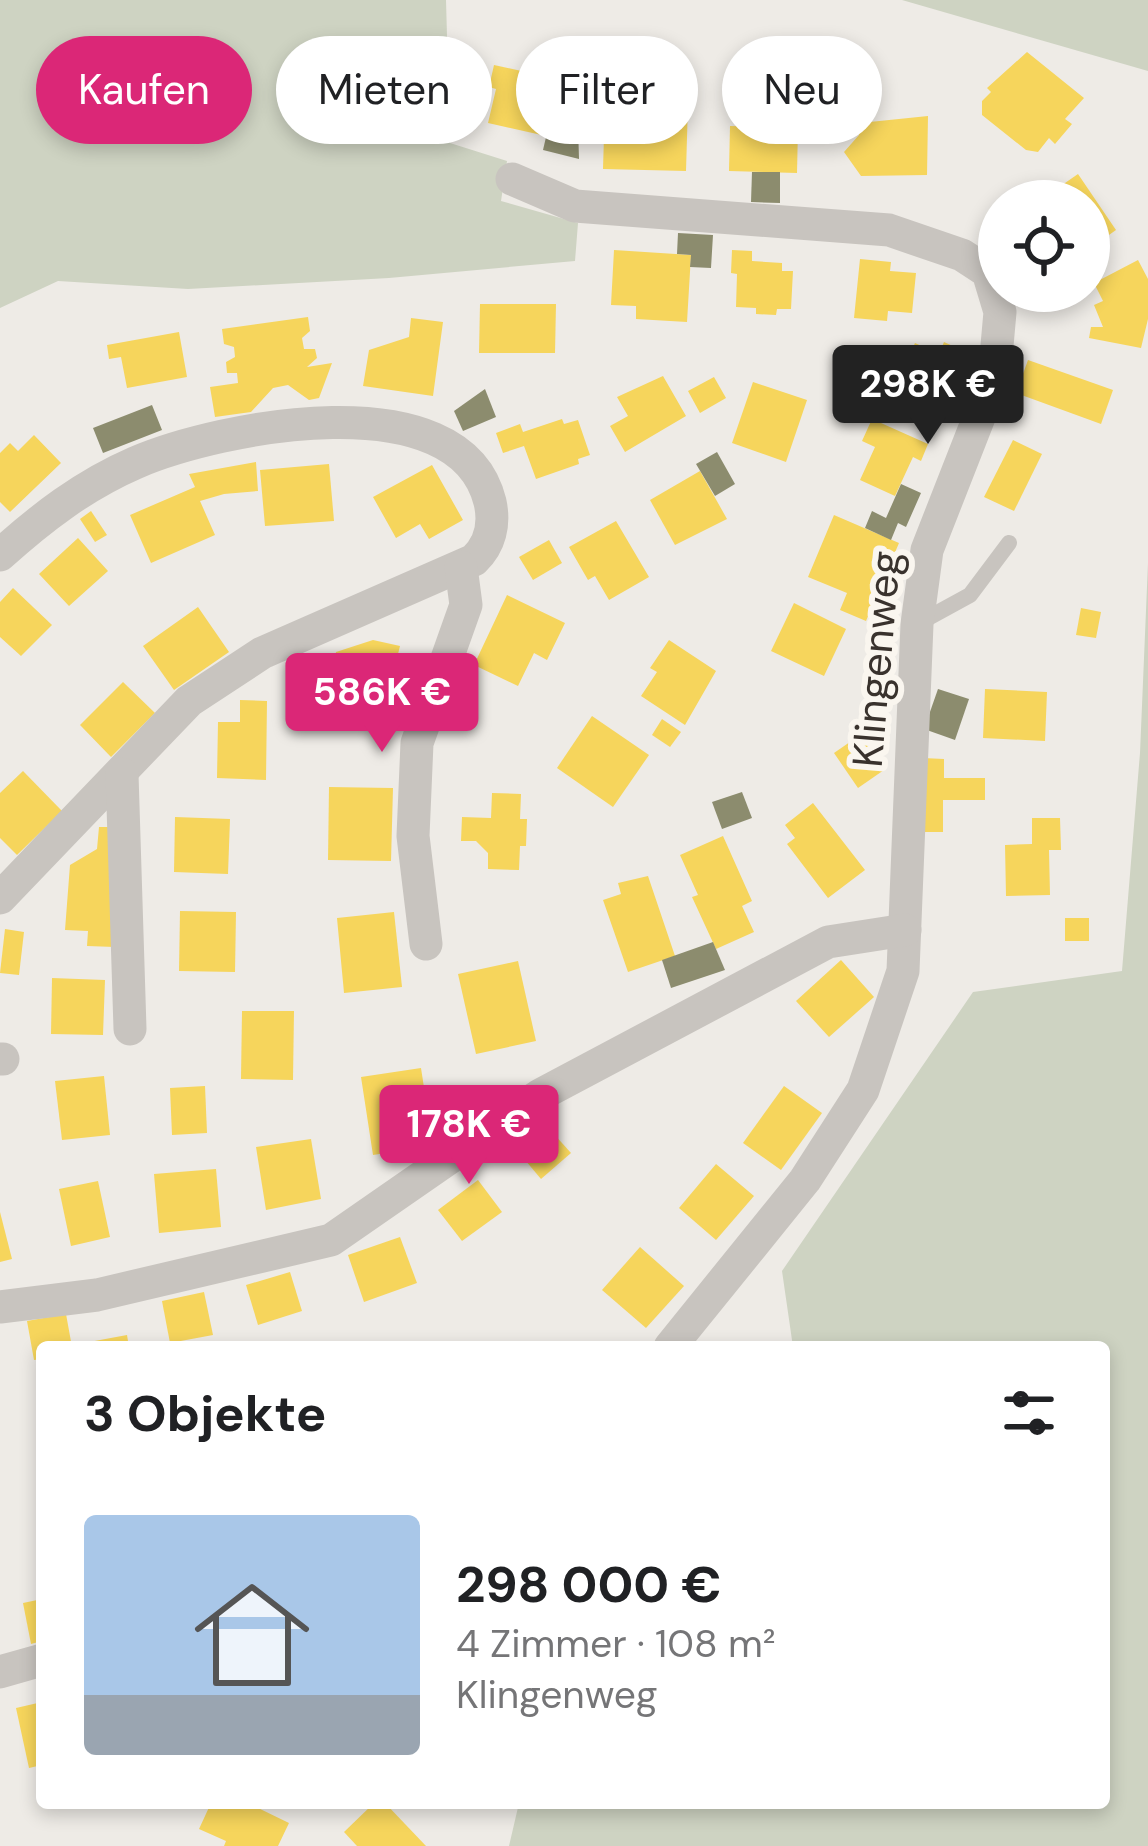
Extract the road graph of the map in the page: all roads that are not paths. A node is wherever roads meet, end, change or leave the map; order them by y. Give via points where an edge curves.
1 (512, 179) dead end
2 (1009, 543) dead end
3 (0, 556) edge
4 (461, 567) junction
5 (917, 623) junction
6 (122, 775) junction
7 (0, 898) edge
8 (904, 930) junction
9 (426, 944) dead end
10 (130, 1029) dead end
11 (0, 1307) edge
12 (675, 1341) edge
13 (36, 1662) edge
14 (0, 1672) edge

1 - 5 street, Klingenweg via 575,206 889,230 988,272 1000,312 994,379 927,550
2 - 5 lane via 970,595
3 - 4 street via 60,504 168,449 264,428 349,425 416,430 451,445 471,465 490,500 491,531 482,553
4 - 6 street via 262,653 188,701
4 - 9 street via 466,605 417,743 413,836
5 - 8 street, Klingenweg
6 - 7 street
6 - 10 street
8 - 11 street via 828,942 561,1084 331,1240 97,1295
8 - 12 street, Klingenweg via 903,971 863,1090 805,1180
13 - 14 street

